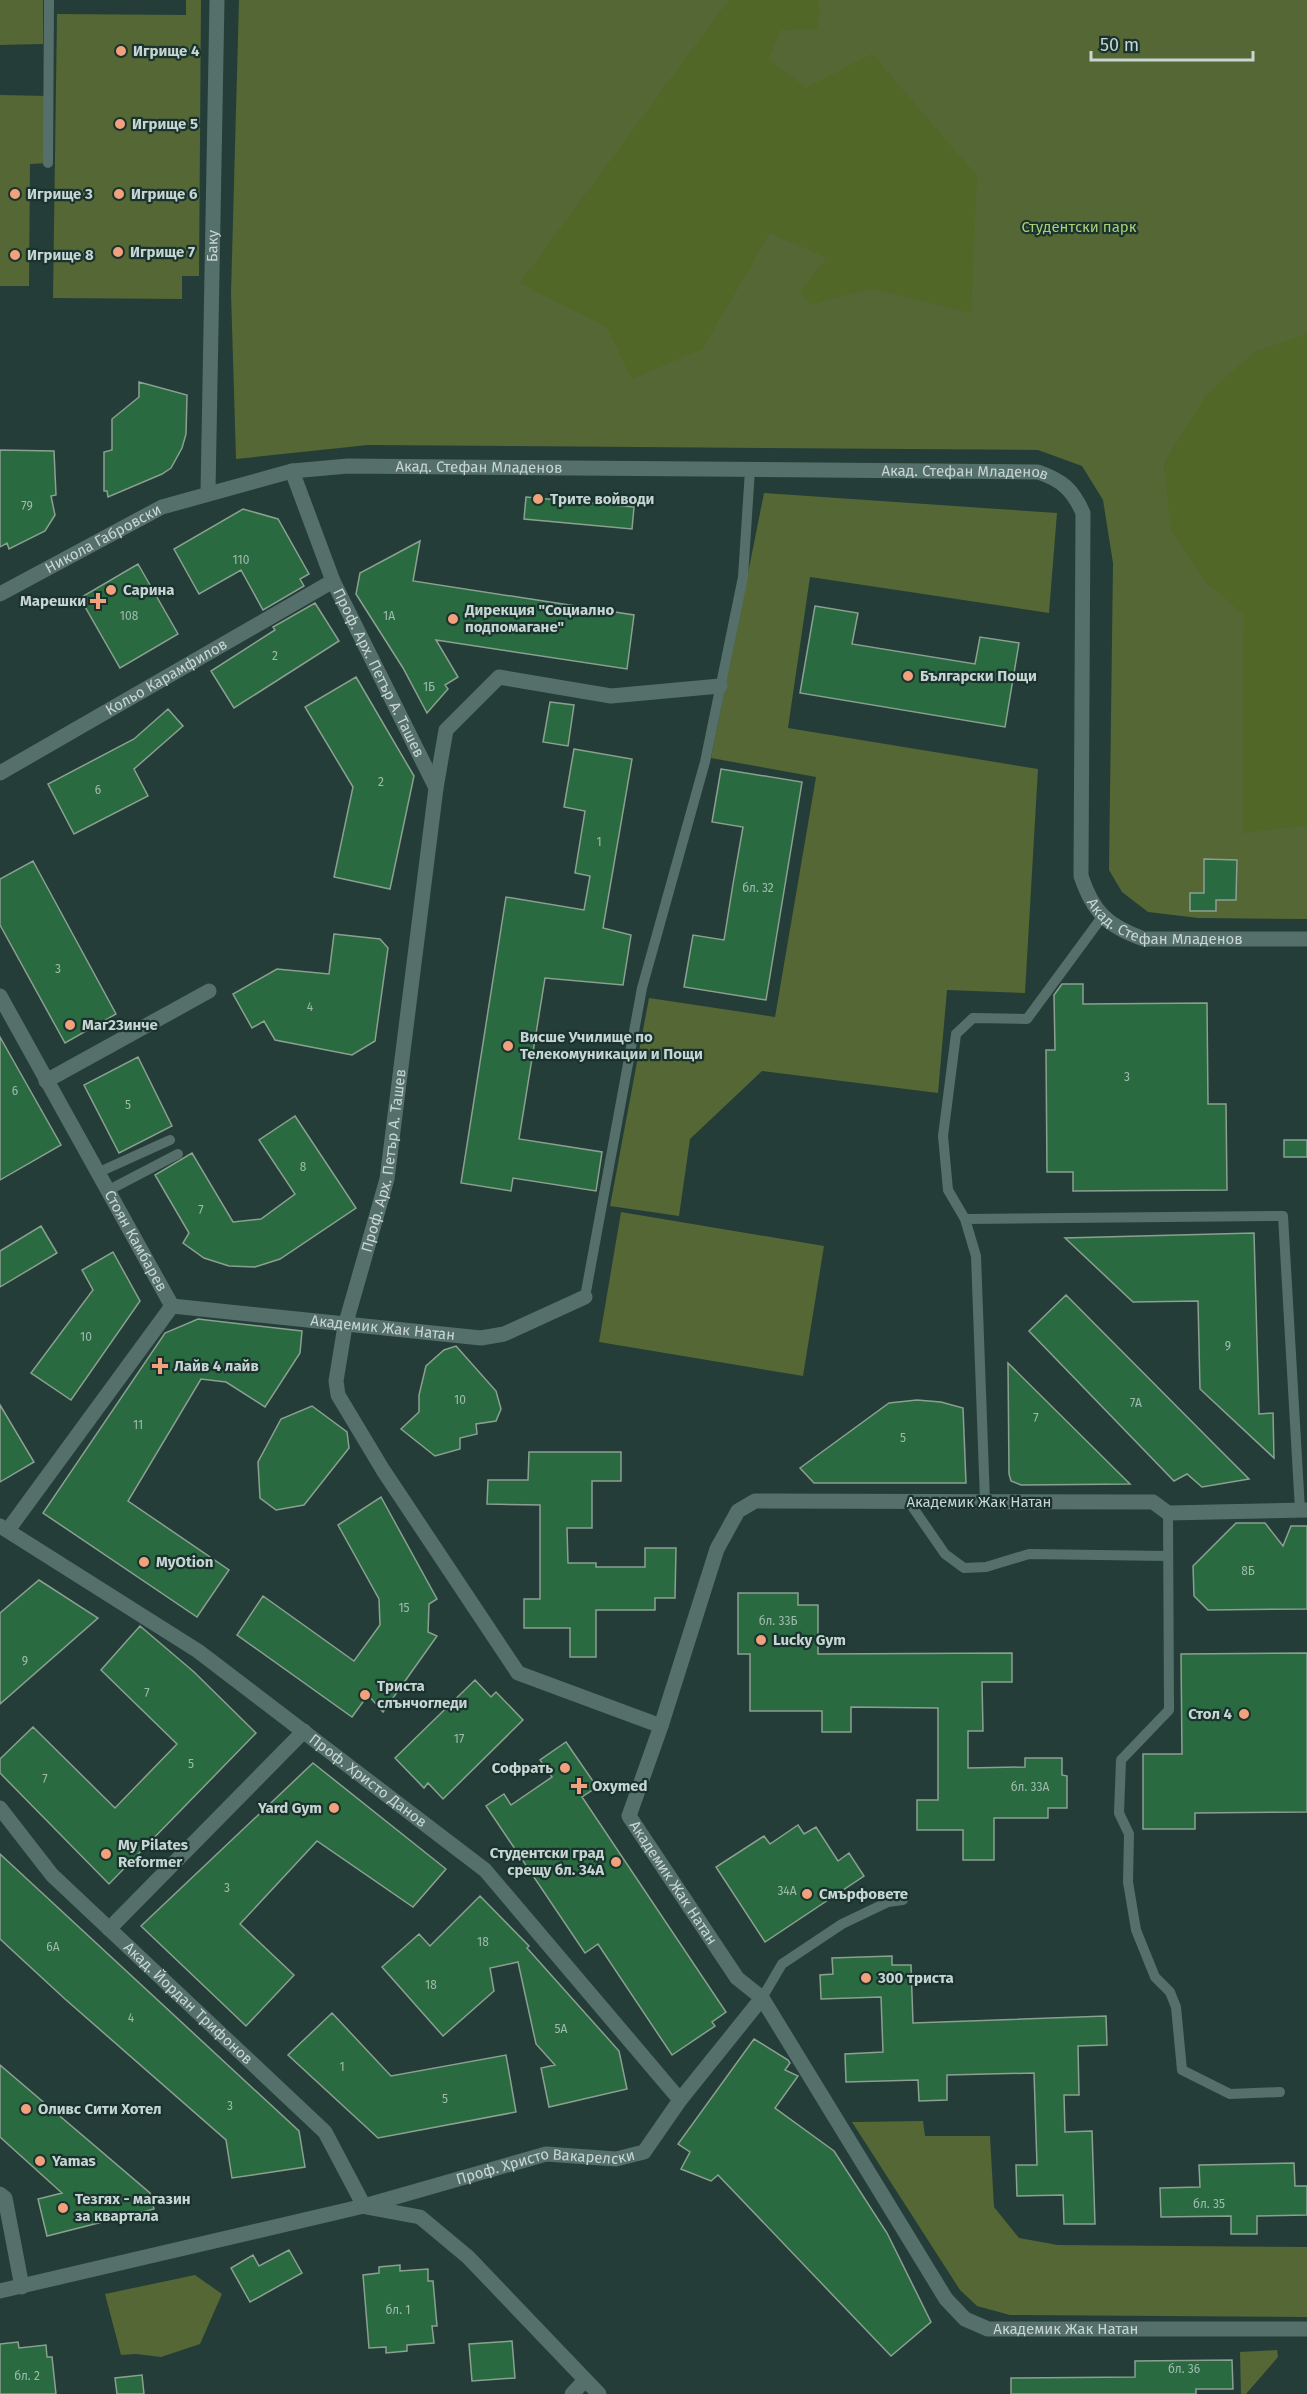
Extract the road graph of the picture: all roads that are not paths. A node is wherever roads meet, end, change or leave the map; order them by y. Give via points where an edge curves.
1 (49, 0) edge
2 (217, 0) edge
3 (48, 163) dead end
4 (750, 470) junction
5 (292, 471) junction
6 (208, 492) junction
7 (333, 581) junction
8 (0, 594) edge
9 (720, 686) junction
10 (0, 773) edge
11 (435, 788) junction
12 (1102, 917) junction
13 (1307, 939) edge
14 (209, 991) dead end
15 (0, 996) edge
16 (46, 1081) junction
17 (170, 1140) dead end
18 (178, 1154) dead end
19 (97, 1173) junction
20 (107, 1191) junction
21 (965, 1219) junction
22 (585, 1297) joint
23 (172, 1306) junction
24 (345, 1326) junction
25 (985, 1501) junction
26 (909, 1502) junction
27 (1303, 1510) edge
28 (1168, 1513) junction
29 (4, 1528) edge
30 (1168, 1556) junction
31 (661, 1726) junction
32 (303, 1731) junction
33 (0, 1808) edge
34 (903, 1900) dead end
35 (109, 1929) junction
36 (762, 1998) junction
37 (1280, 2092) dead end
38 (680, 2100) junction
39 (0, 2194) edge
40 (363, 2206) junction
41 (22, 2287) junction
42 (0, 2291) edge
43 (1307, 2329) edge
44 (585, 2380) junction
45 (572, 2394) edge
46 (598, 2394) edge

1 - 3 lane
2 - 6 street, Баку
4 - 5 street, Акад. Стефан Младенов via 348,466
4 - 9 lane via 743,577
4 - 12 street, Акад. Стефан Младенов via 1038,472 1055,478 1076,497 1085,530 1081,876 1088,898
5 - 6 street, Акад. Стефан Младенов
5 - 7 street, Проф. Арх. Петър А. Ташев
6 - 8 street, Никола Габровски via 162,507
7 - 10 street, Кольо Карамфилов
7 - 11 street, Проф. Арх. Петър А. Ташев
9 - 11 street via 611,696 499,677 446,730
9 - 22 lane via 705,762 642,988
11 - 24 street, Проф. Арх. Петър А. Ташев via 387,1179
12 - 13 street, Акад. Стефан Младенов via 1122,931 1144,939
12 - 21 lane via 1027,1019 973,1018 956,1034 943,1136 948,1190
14 - 16 street
15 - 16 street, Стоян Камбарев
16 - 19 street, Стоян Камбарев
17 - 19 lane
18 - 20 lane
19 - 20 street, Стоян Камбарев
20 - 23 street, Стоян Камбарев
21 - 25 lane via 976,1256
21 - 27 lane via 1283,1216
22 - 24 street, Академик Жак Натан via 504,1334 481,1338
23 - 24 street, Академик Жак Натан
23 - 29 street, Стоян Камбарев
24 - 31 street, Проф. Арх. Петър А. Ташев via 336,1381 338,1395 518,1673
25 - 26 street, Академик Жак Натан
25 - 28 street, Академик Жак Натан via 1153,1502
26 - 30 lane via 945,1554 964,1568 986,1567 1029,1554
26 - 31 street, Академик Жак Натан via 755,1501 738,1511 717,1549
27 - 28 street, Академик Жак Натан
28 - 30 lane
29 - 32 street, Проф. Христо Данов via 198,1651
30 - 37 lane via 1169,1710 1120,1760 1119,1813 1129,1834 1128,1882 1136,1930 1155,1977 1170,1992 1176,2007 1182,2070 1230,2094
31 - 36 street, Академик Жак Натан via 629,1816 737,1978
32 - 35 street
32 - 38 street, Проф. Христо Данов via 485,1870
33 - 35 street, Акад. Йордан Трифонов via 52,1875
34 - 36 lane via 888,1902 842,1924 782,1964
35 - 40 street, Акад. Йордан Трифонов via 325,2133
36 - 38 street, Проф. Христо Вакарелски
36 - 43 street, Академик Жак Натан via 946,2299 965,2319 988,2329
38 - 40 street, Проф. Христо Вакарелски via 645,2151 616,2159 546,2154
39 - 41 street via 5,2198
40 - 41 street, Проф. Христо Вакарелски
40 - 44 street, Проф. Христо Вакарелски via 420,2217 468,2257
41 - 42 street, Проф. Христо Вакарелски
44 - 45 street
44 - 46 street, Проф. Христо Вакарелски

